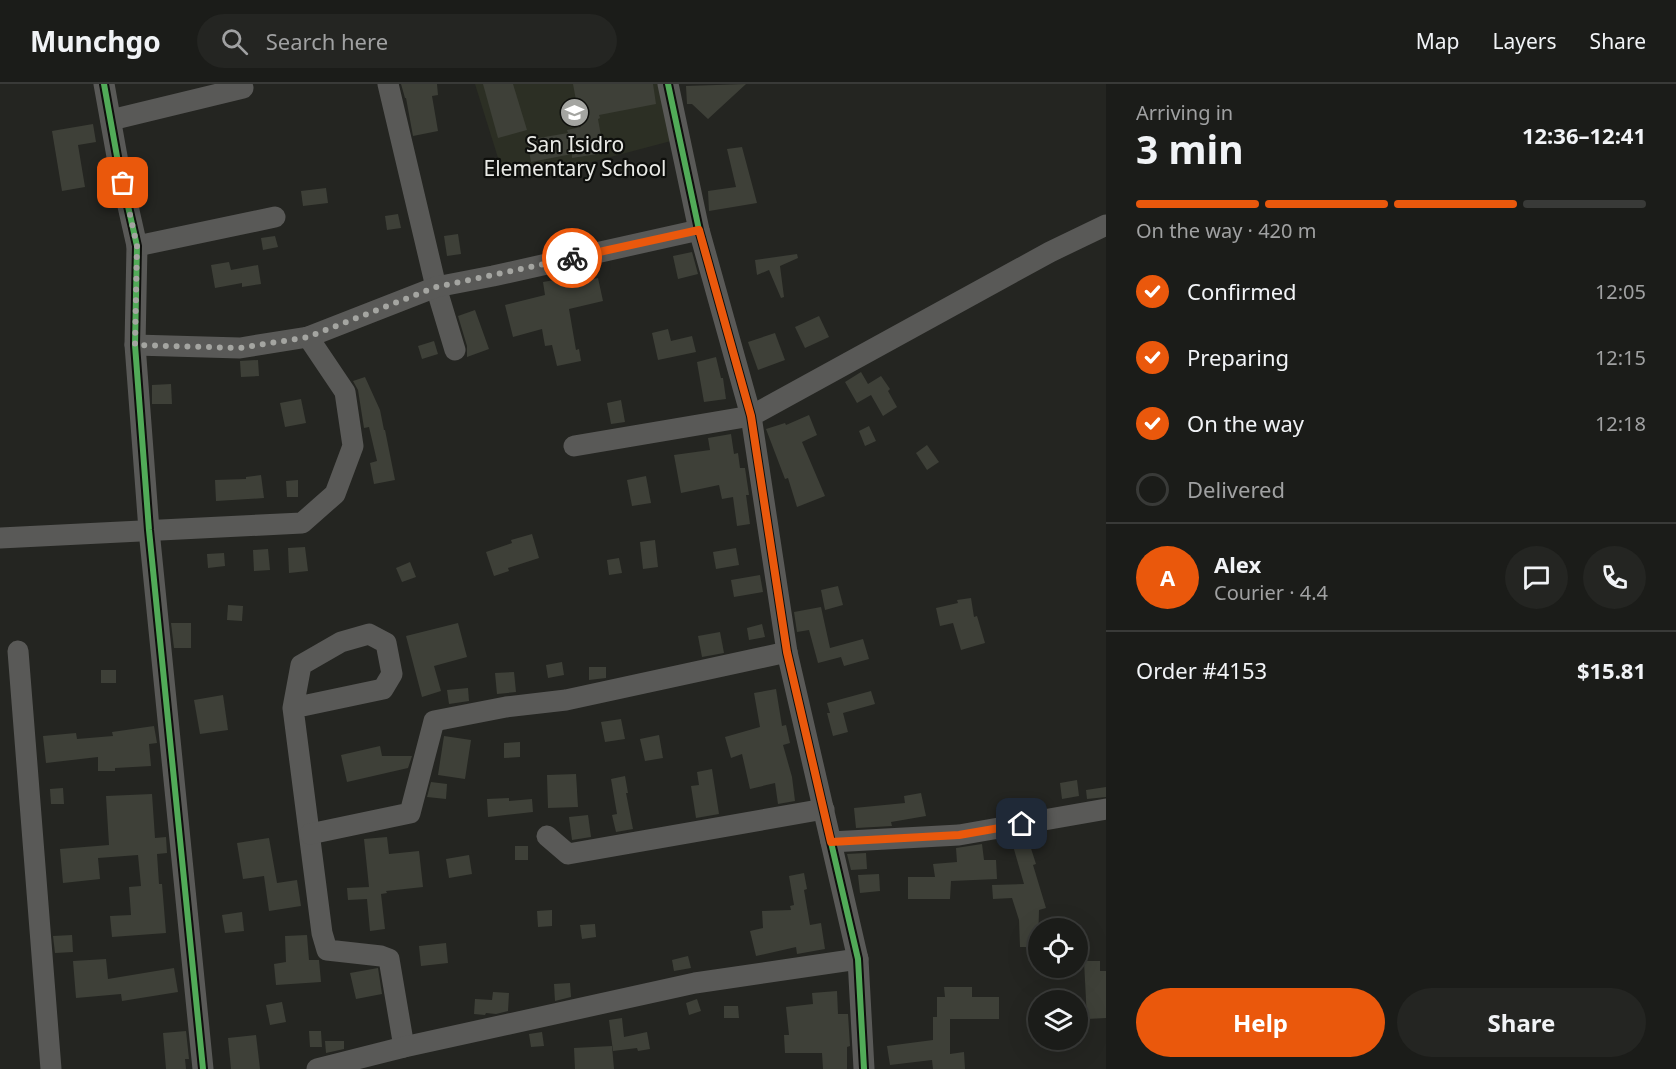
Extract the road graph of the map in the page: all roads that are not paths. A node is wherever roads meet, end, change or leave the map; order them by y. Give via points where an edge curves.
1 (104, 84) edge
2 (388, 84) edge
3 (668, 84) edge
4 (243, 88) dead end
5 (111, 120) junction
6 (275, 217) dead end
7 (1106, 225) edge
8 (699, 230) junction
9 (137, 246) junction
10 (436, 287) junction
11 (308, 337) junction
12 (135, 345) junction
13 (455, 350) dead end
14 (751, 416) junction
15 (574, 446) dead end
16 (149, 530) junction
17 (0, 537) edge
18 (18, 651) dead end
19 (787, 652) junction
20 (293, 708) junction
21 (825, 809) junction
22 (1106, 809) edge
23 (310, 834) junction
24 (547, 836) dead end
25 (831, 842) junction
26 (858, 959) junction
27 (404, 1047) junction
28 (51, 1069) edge
29 (203, 1069) edge
30 (316, 1069) edge
31 (864, 1069) edge

1 - 5 street
2 - 10 street
3 - 8 street
4 - 5 street
5 - 9 street
6 - 9 street
7 - 14 street
8 - 10 street
8 - 14 street
9 - 12 street
10 - 11 street
10 - 13 street
11 - 12 street via 240,348
11 - 16 street via 345,392 353,446 335,494 302,523
12 - 16 street
14 - 15 street
14 - 19 street
16 - 17 street
16 - 29 street
18 - 28 street
19 - 21 street
19 - 23 street via 566,700 434,721 410,813
20 - 20 street via 383,688 392,674 386,644 369,634 341,642 301,666
20 - 23 street
21 - 24 street via 568,854
21 - 25 street
22 - 25 street via 959,835
23 - 27 street via 327,950 389,958
25 - 26 street
26 - 27 street via 695,983
26 - 31 street
27 - 30 street

